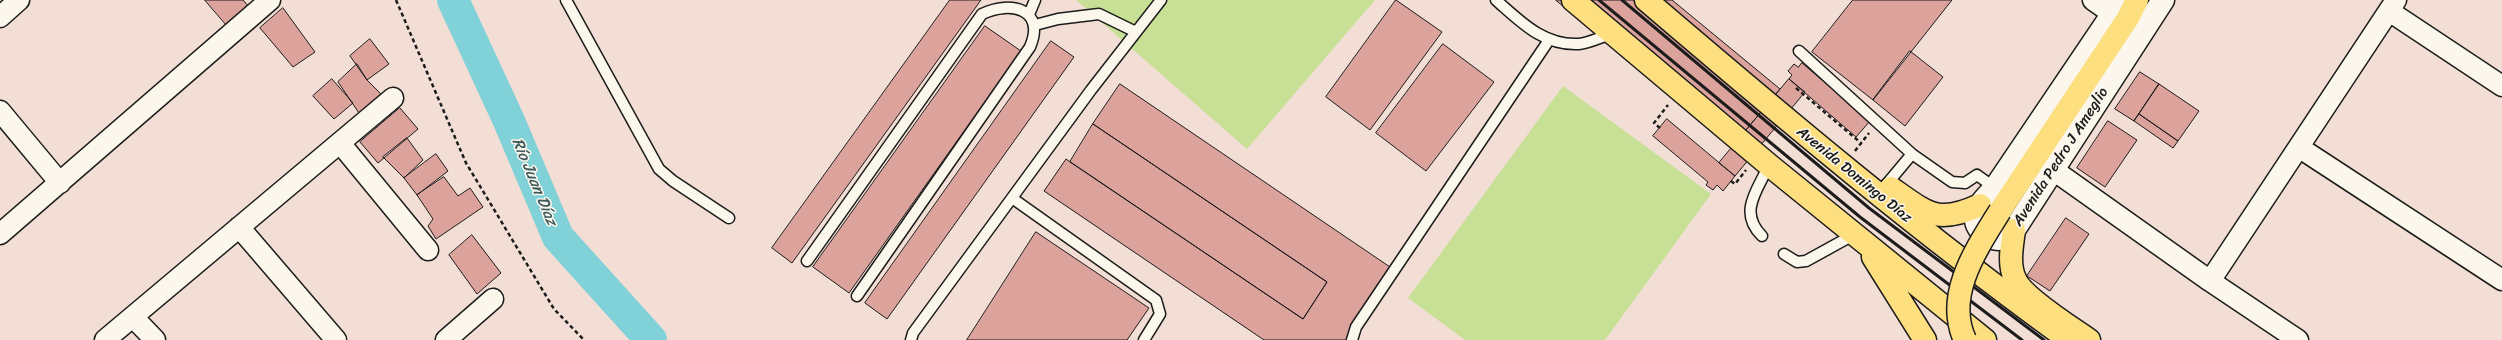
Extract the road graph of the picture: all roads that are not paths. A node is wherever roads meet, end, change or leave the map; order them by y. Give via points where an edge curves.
1 (20, 0) edge
2 (270, 0) edge
3 (566, 0) edge
4 (1035, 0) edge
5 (1161, 0) edge
6 (1496, 0) edge
7 (1573, 0) edge
8 (1646, 0) edge
9 (2093, 0) edge
10 (2136, 0) edge
11 (2163, 0) edge
12 (1015, 1) edge
13 (2393, 6) edge
14 (2118, 7) edge
15 (1030, 12) junction
16 (0, 17) edge
17 (1035, 25) junction
18 (1136, 32) junction
19 (1612, 34) junction
20 (1549, 40) junction
21 (1799, 51) dead end
22 (2502, 86) edge
23 (393, 98) dead end
24 (0, 111) edge
25 (340, 143) junction
26 (1820, 148) junction
27 (2300, 148) junction
28 (1912, 154) junction
29 (1769, 165) junction
30 (2052, 169) junction
31 (60, 183) junction
32 (1886, 185) junction
33 (1995, 188) junction
34 (1012, 198) junction
35 (1980, 205) junction
36 (729, 218) dead end
37 (239, 227) junction
38 (2014, 230) junction
39 (0, 234) edge
40 (1762, 236) dead end
41 (1859, 238) junction
42 (428, 250) dead end
43 (1784, 254) dead end
44 (807, 260) dead end
45 (2502, 280) edge
46 (2210, 281) junction
47 (857, 296) dead end
48 (493, 300) dead end
49 (133, 317) junction
50 (105, 340) edge
51 (155, 340) edge
52 (336, 340) edge
53 (446, 340) edge
54 (911, 340) edge
55 (1144, 340) edge
56 (1352, 340) edge
57 (1925, 340) edge
58 (1965, 340) edge
59 (1985, 340) edge
60 (2069, 340) edge
61 (2089, 340) edge
62 (2298, 340) edge

1 - 16 street
2 - 31 street
3 - 36 lane via 660,170
4 - 15 lane
5 - 18 lane
6 - 20 lane via 1535,33
7 - 19 main road
8 - 26 main road, Avenida Domingo Díaz
9 - 14 street
10 - 58 main road, bridge via 2128,18 1976,249 1966,271 1960,296 1960,329
11 - 30 street, Avenida Pedro J Ameglio
12 - 15 lane
12 - 44 lane via 992,4 982,14
13 - 22 street
13 - 27 street
14 - 33 street
15 - 17 lane
17 - 18 lane via 1058,19 1099,14
17 - 47 lane via 1030,47
18 - 34 lane
19 - 20 lane via 1580,44
19 - 29 main road
20 - 56 lane via 1356,327
21 - 28 lane
23 - 25 street
24 - 31 street
25 - 37 street
25 - 42 street
26 - 32 main road via 1864,168
26 - 60 main road, Avenida Domingo Díaz via 1968,266
27 - 45 street
27 - 46 street
28 - 32 lane
28 - 33 lane via 1952,182 1965,183 1977,175
29 - 40 lane via 1750,205 1753,226
29 - 41 main road
30 - 38 street, Avenida Pedro J Ameglio
30 - 46 street
31 - 39 street
32 - 35 main road via 1929,213 1943,216 1958,216
33 - 35 street
34 - 54 lane via 913,333
34 - 55 lane via 1156,300 1160,314
35 - 38 street, Avenida Pedro J Ameglio via 1976,219 1981,232 1999,239
37 - 49 street
37 - 52 street
38 - 61 main road via 2011,254 2015,280 2026,294
41 - 43 lane via 1806,262 1797,262
41 - 57 main road
41 - 59 main road
46 - 62 street
48 - 53 street
49 - 50 street
49 - 51 street

